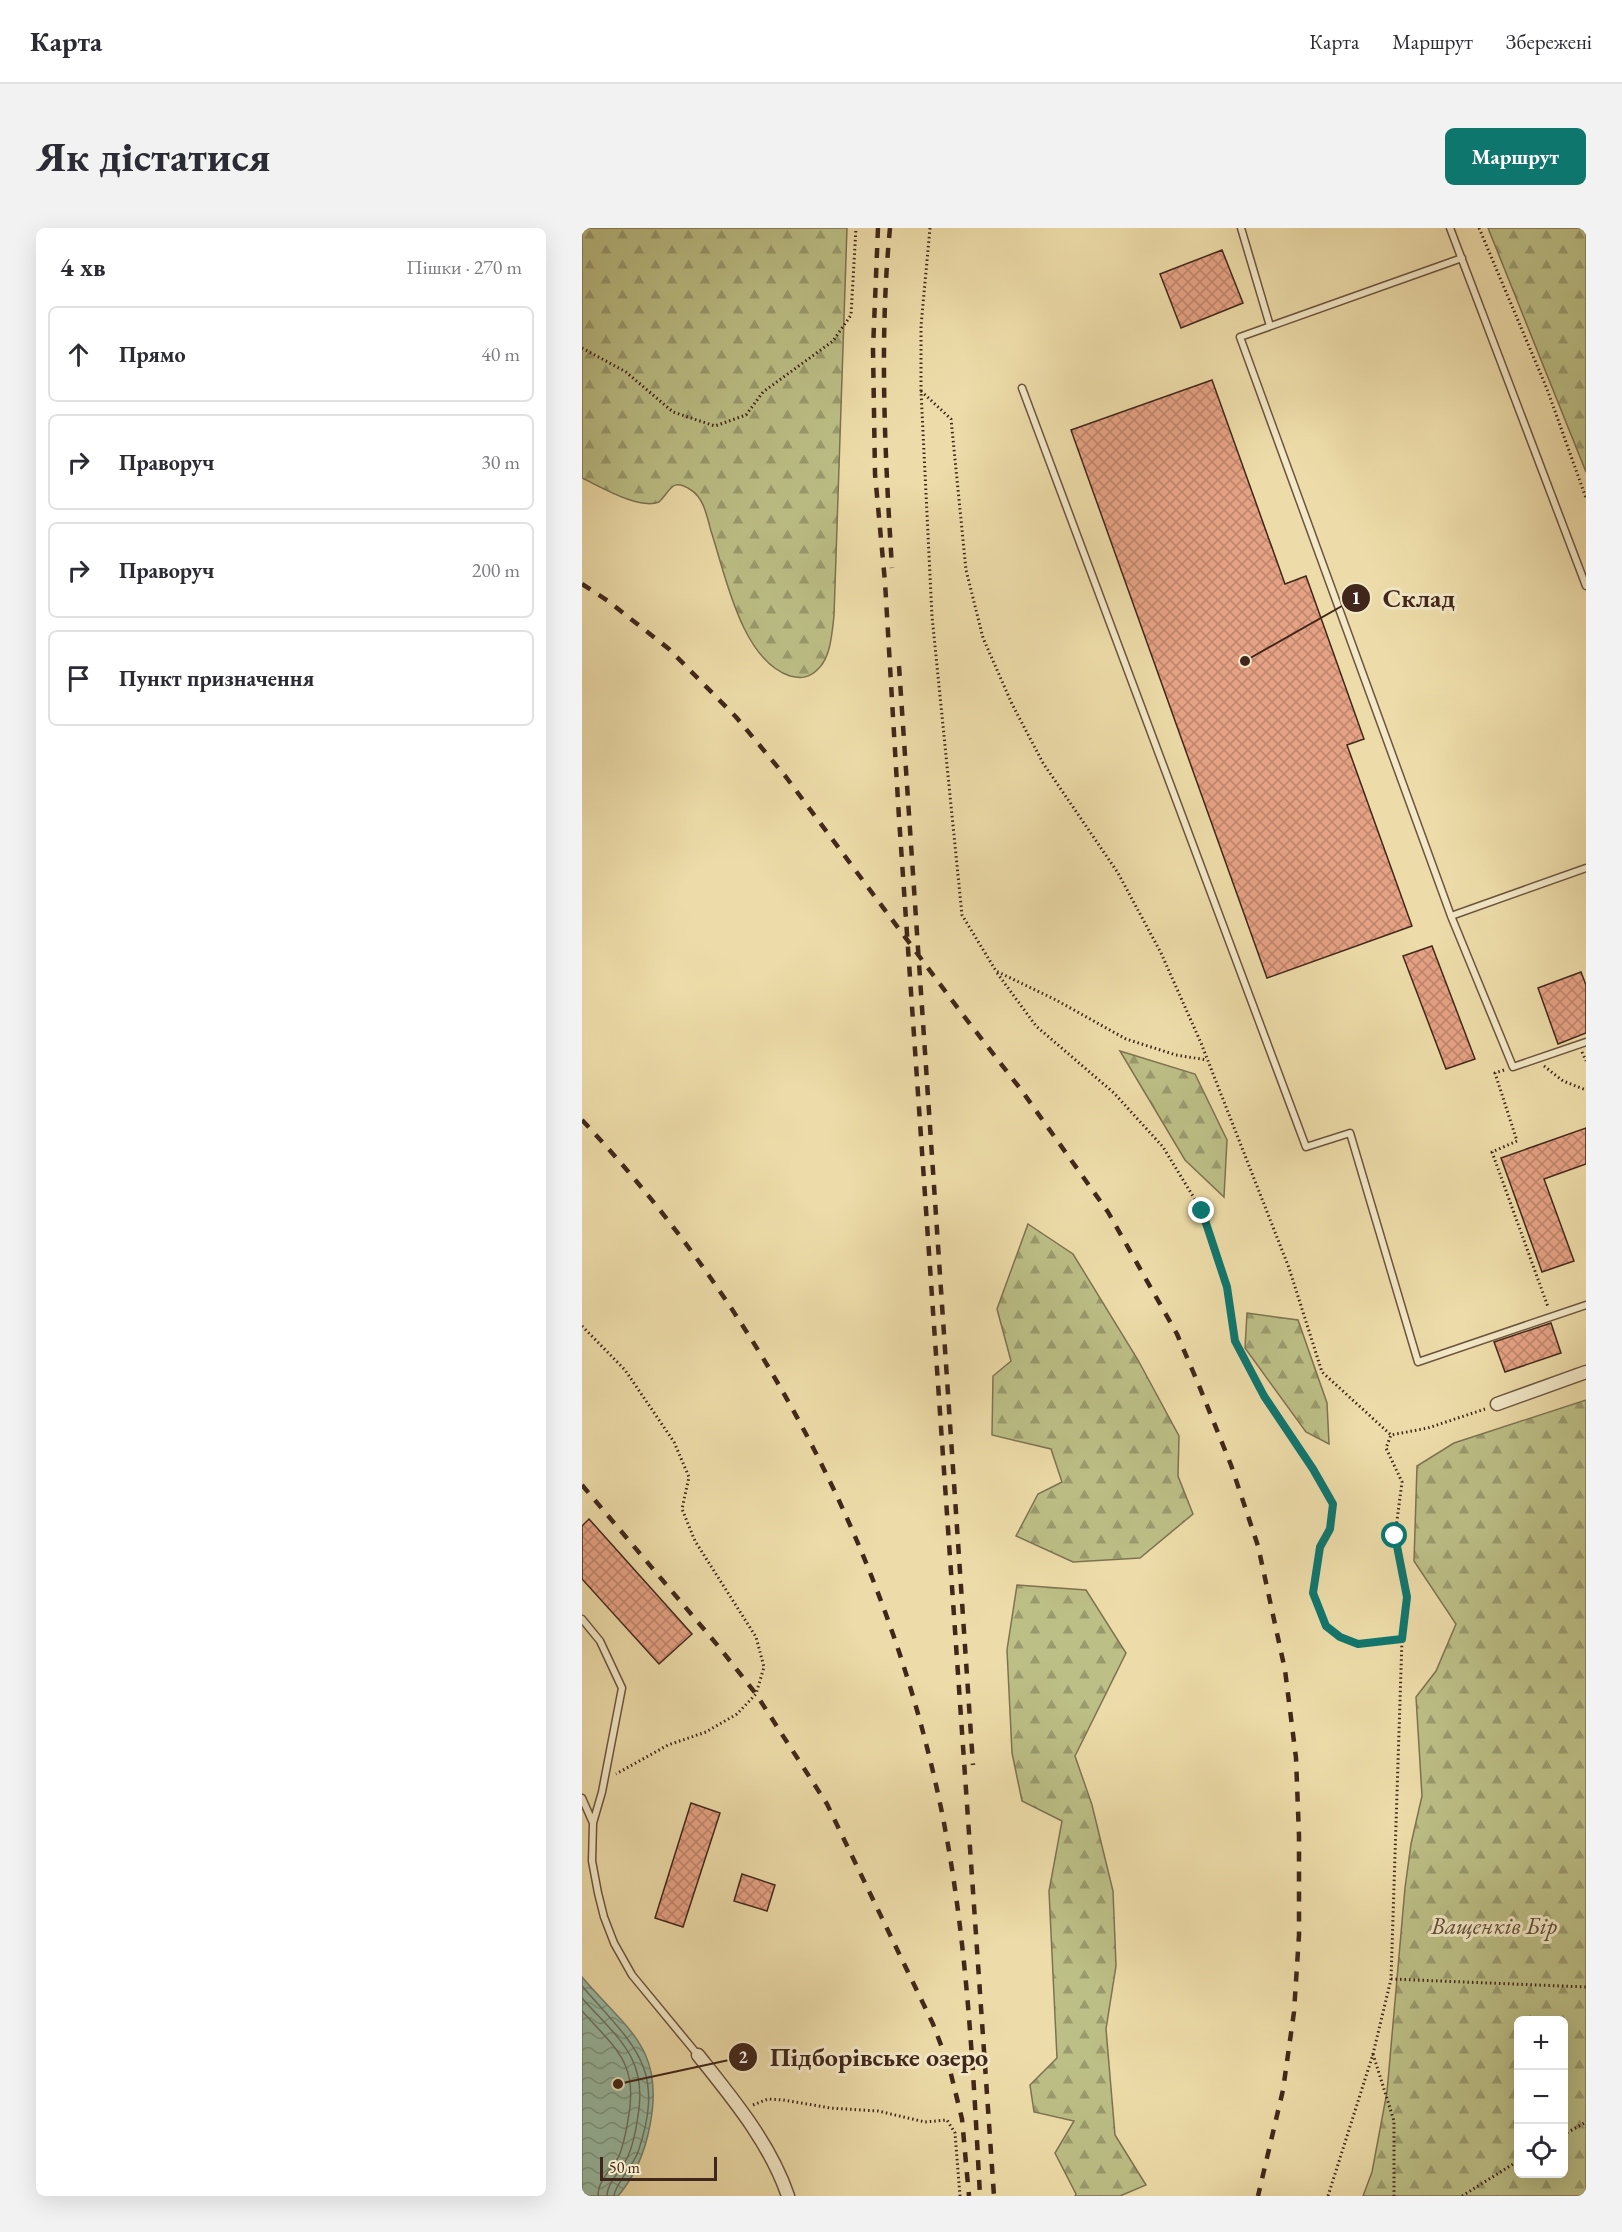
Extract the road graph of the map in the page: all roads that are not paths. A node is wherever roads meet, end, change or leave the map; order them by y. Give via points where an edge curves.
1 (1241, 228) edge
2 (1450, 228) edge
3 (1462, 258) junction
4 (1270, 326) junction
5 (1022, 388) dead end
6 (1586, 586) edge
7 (1586, 868) edge
8 (1451, 916) junction
9 (1586, 1042) edge
10 (1586, 1305) edge
11 (1586, 1372) edge
12 (1497, 1404) road end
13 (582, 1619) edge
14 (582, 1798) edge
15 (593, 1824) junction
16 (698, 2055) joint
17 (788, 2196) edge

1 - 4 lane
2 - 3 lane
3 - 4 lane
3 - 6 lane
4 - 8 lane via 1240,337
5 - 10 lane via 1306,1147 1350,1133 1418,1362
7 - 8 lane
8 - 9 lane via 1513,1067
11 - 12 street
13 - 15 lane via 600,1641 622,1688
14 - 15 lane
15 - 16 lane via 592,1861 614,1943 632,1975
16 - 17 street via 769,2152

